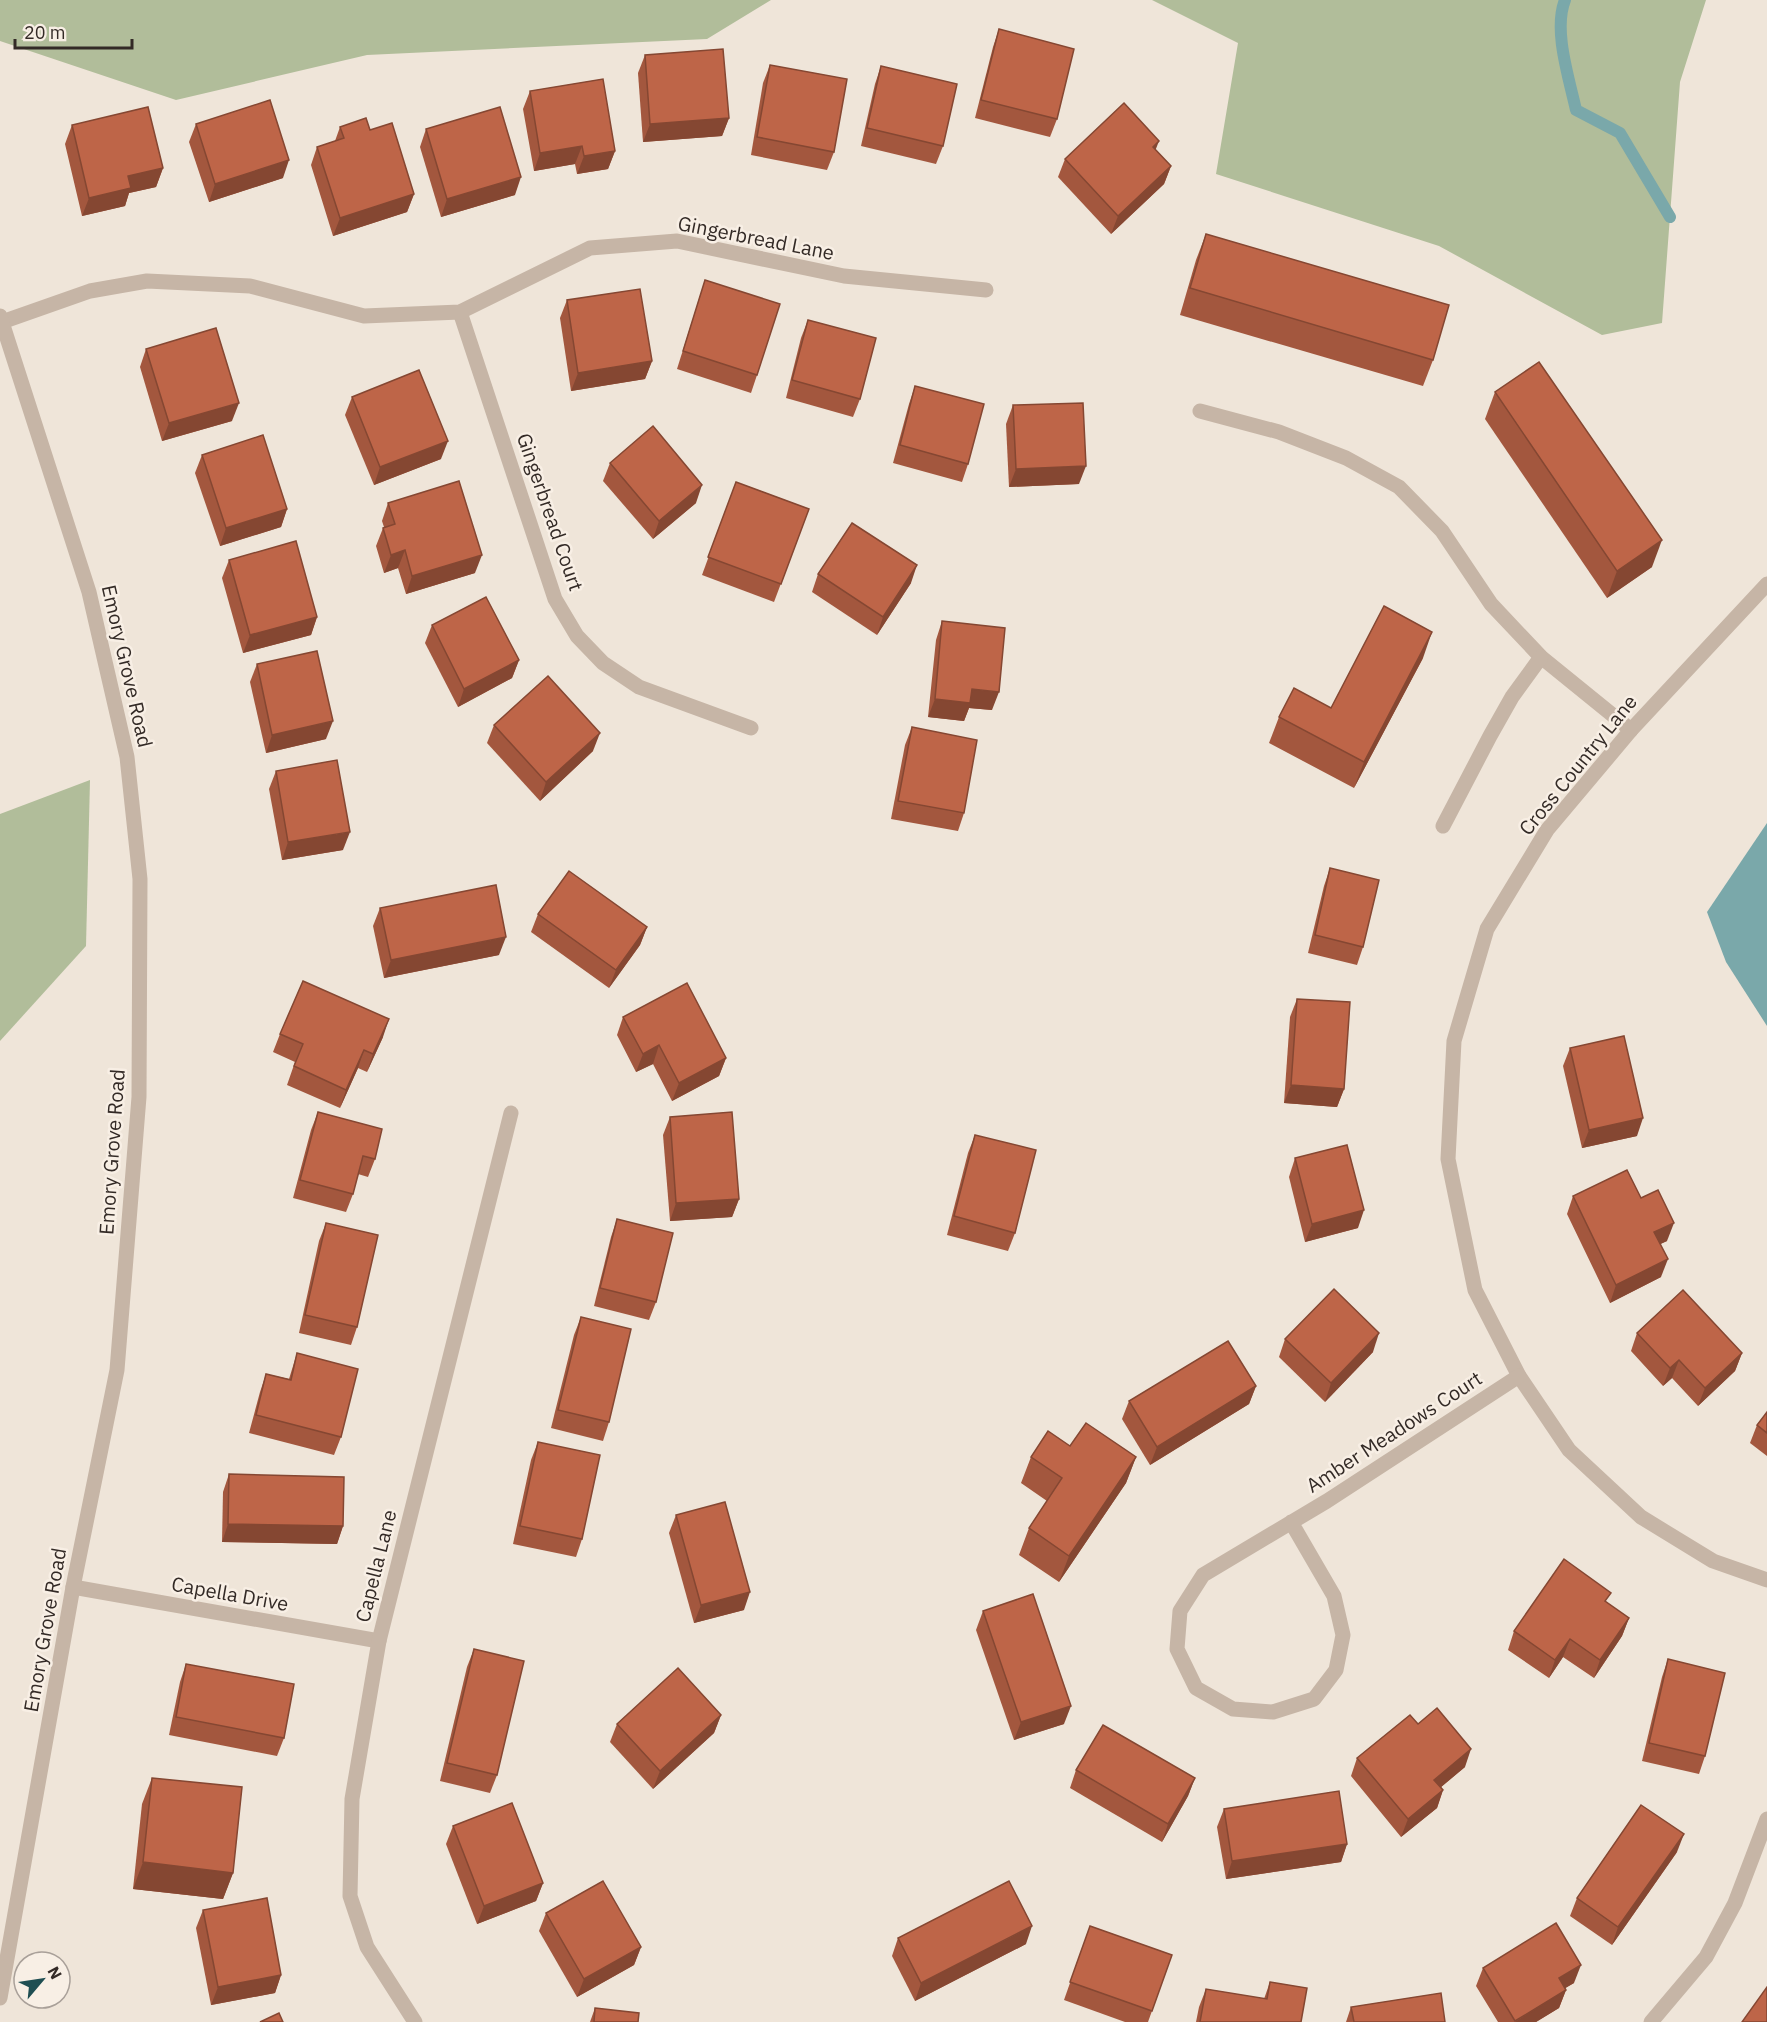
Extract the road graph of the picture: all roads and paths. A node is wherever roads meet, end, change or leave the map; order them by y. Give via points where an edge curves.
1 (986, 290) dead end
2 (460, 312) junction
3 (1, 319) edge
4 (1200, 411) dead end
5 (1767, 584) edge
6 (1541, 657) junction
7 (751, 728) dead end
8 (1631, 730) junction
9 (1443, 826) dead end
10 (511, 1113) dead end
11 (1519, 1376) junction
12 (1292, 1522) junction
13 (1767, 1580) edge
14 (74, 1587) junction
15 (379, 1641) junction
16 (1767, 1819) edge
17 (0, 1998) edge
18 (415, 2022) edge
19 (1651, 2022) edge

1 - 2 street, Gingerbread Lane via 844,276 676,240 590,248
2 - 3 street, Gingerbread Lane via 364,316 250,286 147,281 90,291
2 - 7 street, Gingerbread Court via 555,599 578,636 603,663 639,687
3 - 14 street, Emory Grove Road via 89,592 127,757 140,879 139,1096 117,1370
4 - 6 street via 1279,432 1335,453 1399,487 1442,531 1491,604
5 - 8 street, Cross Country Lane
6 - 8 street
6 - 9 street via 1512,697
8 - 11 street, Cross Country Lane via 1547,830 1487,929 1454,1041 1448,1159 1475,1290
10 - 15 street, Capella Lane
11 - 12 street, Amber Meadows Court
11 - 13 street, Cross Country Lane via 1569,1450 1641,1517 1713,1561
12 - 12 street, Amber Meadows Court via 1203,1575 1180,1611 1177,1649 1196,1688 1233,1709 1272,1712 1314,1699 1336,1670 1343,1635 1334,1596
14 - 15 street, Capella Drive
14 - 17 street, Emory Grove Road
15 - 18 street, Capella Lane via 352,1799 350,1896 367,1947
16 - 19 street via 1735,1903 1706,1957

